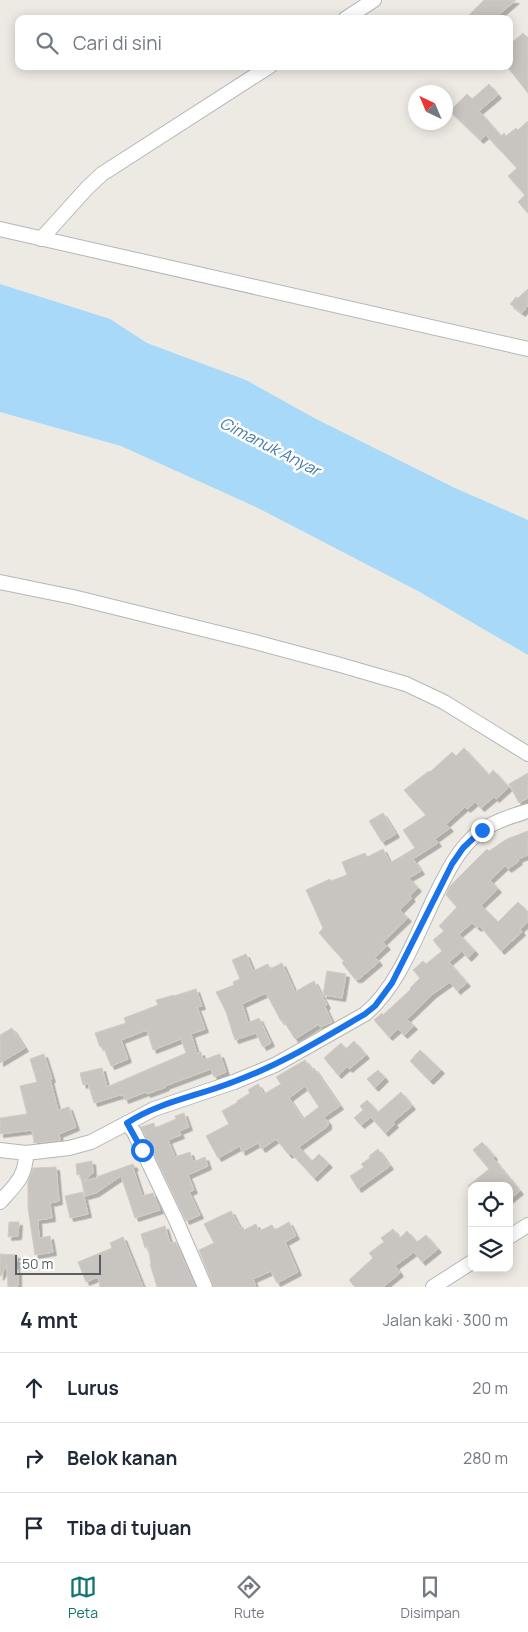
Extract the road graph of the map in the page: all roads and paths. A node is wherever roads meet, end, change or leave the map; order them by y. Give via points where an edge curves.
1 (374, 0) edge
2 (351, 15) edge
3 (264, 70) edge
4 (0, 229) edge
5 (41, 239) junction
6 (528, 349) edge
7 (0, 582) edge
8 (528, 754) edge
9 (528, 811) edge
10 (127, 1123) junction
11 (0, 1150) edge
12 (26, 1153) junction
13 (0, 1202) edge
14 (528, 1225) edge
15 (513, 1234) edge
16 (468, 1265) edge
17 (205, 1287) edge
18 (434, 1287) edge

1 - 2 street
3 - 5 street via 102,174
4 - 5 street
5 - 6 street
7 - 8 street via 255,642 406,684 444,702
9 - 10 street via 496,822 463,848 436,892 392,983 365,1014 275,1065 154,1109
10 - 12 street via 91,1142
10 - 17 street via 172,1211
11 - 12 street
12 - 13 street via 23,1173
14 - 15 street
16 - 18 street

